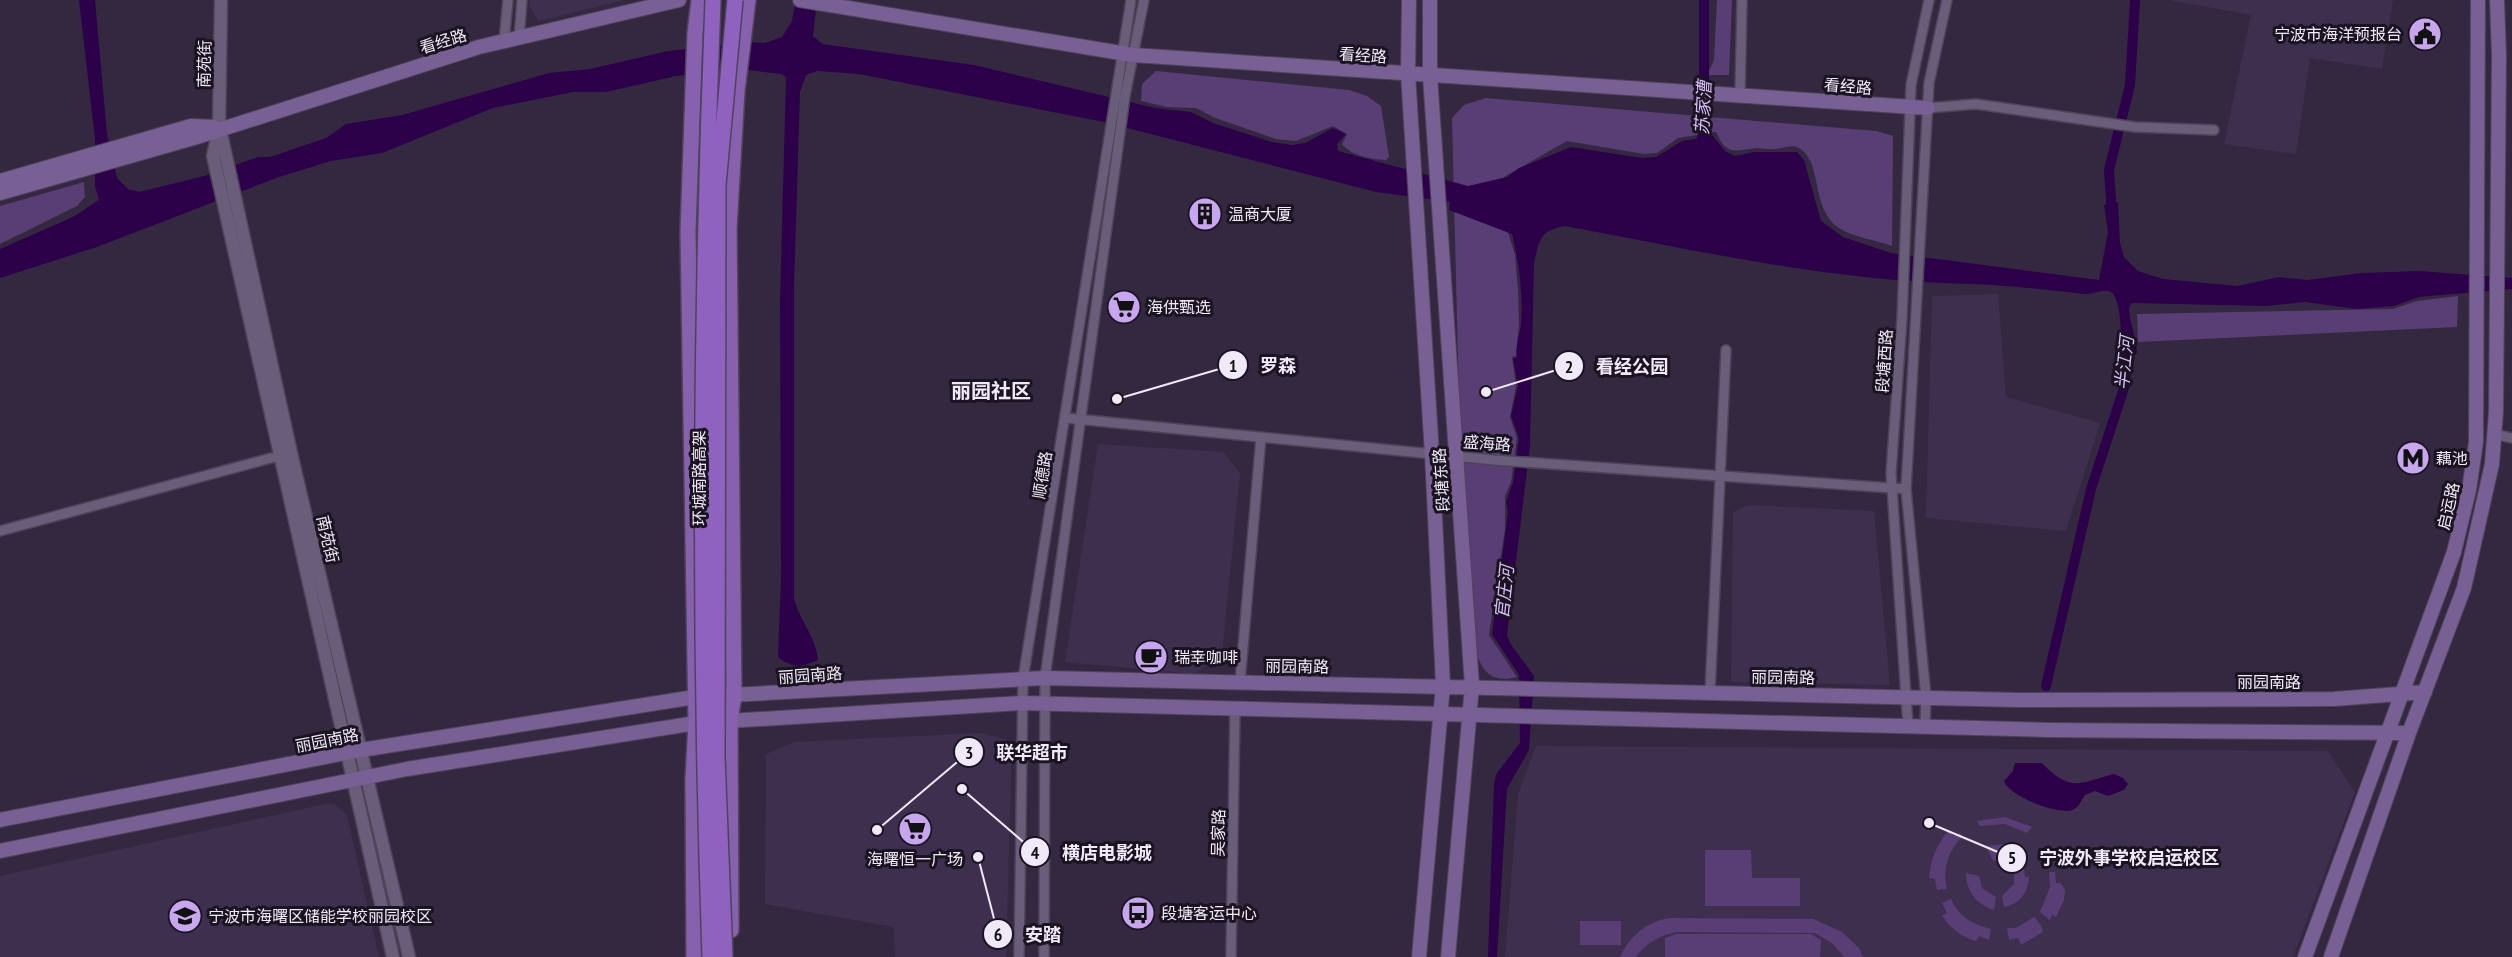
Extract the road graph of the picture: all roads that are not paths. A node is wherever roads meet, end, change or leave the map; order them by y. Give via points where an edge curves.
1 (221, 0) edge
2 (508, 0) edge
3 (522, 0) edge
4 (680, 0) edge
5 (699, 0) edge
6 (713, 0) edge
7 (735, 0) edge
8 (1131, 0) edge
9 (1144, 0) edge
10 (1409, 0) edge
11 (1430, 0) edge
12 (1742, 0) edge
13 (1929, 0) edge
14 (1947, 0) edge
15 (2478, 0) edge
16 (2497, 0) edge
17 (804, 1) edge
18 (747, 7) edge
19 (519, 38) junction
20 (504, 41) junction
21 (1127, 54) junction
22 (1408, 74) junction
23 (1430, 76) junction
24 (1740, 93) junction
25 (1910, 108) junction
26 (1928, 108) junction
27 (219, 128) junction
28 (2214, 130) dead end
29 (81, 164) junction
30 (0, 181) edge
31 (0, 193) edge
32 (1726, 350) dead end
33 (1066, 418) junction
34 (1083, 420) junction
35 (2494, 434) junction
36 (1261, 437) junction
37 (2512, 438) edge
38 (286, 454) junction
39 (1432, 454) junction
40 (1455, 456) junction
41 (1721, 476) junction
42 (1892, 489) junction
43 (1906, 489) junction
44 (0, 531) edge
45 (1045, 678) junction
46 (1023, 679) junction
47 (1240, 682) junction
48 (1443, 685) junction
49 (1472, 686) junction
50 (1710, 692) junction
51 (2426, 692) junction
52 (2400, 694) junction
53 (695, 697) junction
54 (734, 697) junction
55 (1908, 697) junction
56 (1926, 697) junction
57 (1022, 703) junction
58 (1044, 703) junction
59 (1235, 709) junction
60 (1440, 715) junction
61 (1469, 716) junction
62 (730, 719) junction
63 (696, 723) junction
64 (1908, 726) junction
65 (1925, 726) junction
66 (2386, 733) junction
67 (2409, 733) junction
68 (361, 750) junction
69 (347, 754) junction
70 (367, 777) junction
71 (353, 780) junction
72 (0, 820) edge
73 (0, 851) edge
74 (393, 957) edge
75 (409, 957) edge
76 (694, 957) edge
77 (710, 957) edge
78 (725, 957) edge
79 (731, 957) edge
80 (1019, 957) edge
81 (1044, 957) edge
82 (1231, 957) edge
83 (1419, 957) edge
84 (1448, 957) edge
85 (2305, 957) edge
86 (2331, 957) edge

1 - 27 street, 南苑街
2 - 20 street
3 - 19 street
4 - 19 main road, 看经路
5 - 53 main road via 688,232
6 - 77 highway, 环城南路高架, bridge via 705,201 703,690
7 - 78 highway, 环城南路高架, bridge via 718,185 717,757
8 - 21 street, 顺德路
9 - 21 street, 顺德路
10 - 22 main road, 段塘东路
11 - 23 main road, 段塘东路
12 - 24 street
13 - 25 street, 段塘西路 via 1911,85
14 - 26 street, 段塘西路 via 1929,83
15 - 52 main road, 启运路 via 2476,442 2454,552
16 - 35 main road, 启运路
17 - 21 main road, 看经路
18 - 54 main road via 737,91 729,228
19 - 20 main road, 看经路
20 - 27 main road, 看经路
21 - 22 main road, 看经路
21 - 33 street, 顺德路 via 1114,94
21 - 34 street, 顺德路 via 1121,134
22 - 23 main road, 看经路
22 - 39 main road, 段塘东路
23 - 24 main road, 看经路
23 - 40 main road, 段塘东路
24 - 25 main road, 看经路
25 - 26 main road, 看经路
25 - 42 street, 段塘西路
26 - 28 street via 1976,104 2135,126
26 - 43 street, 段塘西路
27 - 29 main road, 看经路 via 197,137
27 - 38 street, 南苑街 via 237,198
27 - 38 street, 南苑街 via 213,159
29 - 30 main road, 看经路
29 - 31 main road, 看经路
32 - 41 street
33 - 34 street, 盛海路
33 - 46 street, 顺德路
34 - 36 street, 盛海路
34 - 45 street, 顺德路
35 - 37 street
35 - 51 main road, 启运路 via 2492,464 2464,588
36 - 39 street, 盛海路
36 - 47 street
38 - 44 street
38 - 68 street, 南苑街
38 - 69 street, 南苑街
39 - 40 street, 盛海路
39 - 48 main road, 段塘东路
40 - 41 street, 盛海路
40 - 49 main road, 段塘东路
41 - 42 street, 盛海路
41 - 50 street
42 - 43 street, 盛海路
42 - 55 street, 段塘西路
43 - 56 street, 段塘西路
45 - 46 main road, 丽园南路
45 - 47 main road, 丽园南路
45 - 58 street, 顺德路
46 - 54 main road, 丽园南路
46 - 57 street, 顺德路
47 - 48 main road, 丽园南路
48 - 49 main road, 丽园南路
48 - 60 main road, 段塘东路
49 - 50 main road, 丽园南路
49 - 61 main road, 段塘东路
50 - 55 main road, 丽园南路
51 - 52 main road, 丽园南路
51 - 67 main road, 启运路
52 - 56 main road, 丽园南路 via 2334,699
52 - 66 main road, 启运路
53 - 54 main road, 丽园南路
53 - 63 main road
53 - 68 main road, 丽园南路
54 - 62 main road
55 - 56 main road, 丽园南路
55 - 64 street, 段塘西路
56 - 65 street, 段塘西路
57 - 58 main road
57 - 62 main road
57 - 80 street, 顺德路
58 - 59 main road
58 - 81 street, 顺德路
59 - 60 main road
59 - 82 street, 吴家路
60 - 61 main road
60 - 83 main road, 段塘东路
61 - 64 main road
61 - 84 main road, 段塘东路
62 - 63 main road
62 - 79 main road
63 - 70 main road
63 - 76 main road
64 - 65 main road
65 - 66 main road
66 - 67 main road
66 - 85 main road, 启运路
67 - 86 main road, 启运路
68 - 69 main road, 丽园南路
68 - 70 street, 南苑街
69 - 71 street, 南苑街
69 - 72 main road, 丽园南路
70 - 71 main road
70 - 75 street, 南苑街
71 - 73 main road
71 - 74 street, 南苑街

